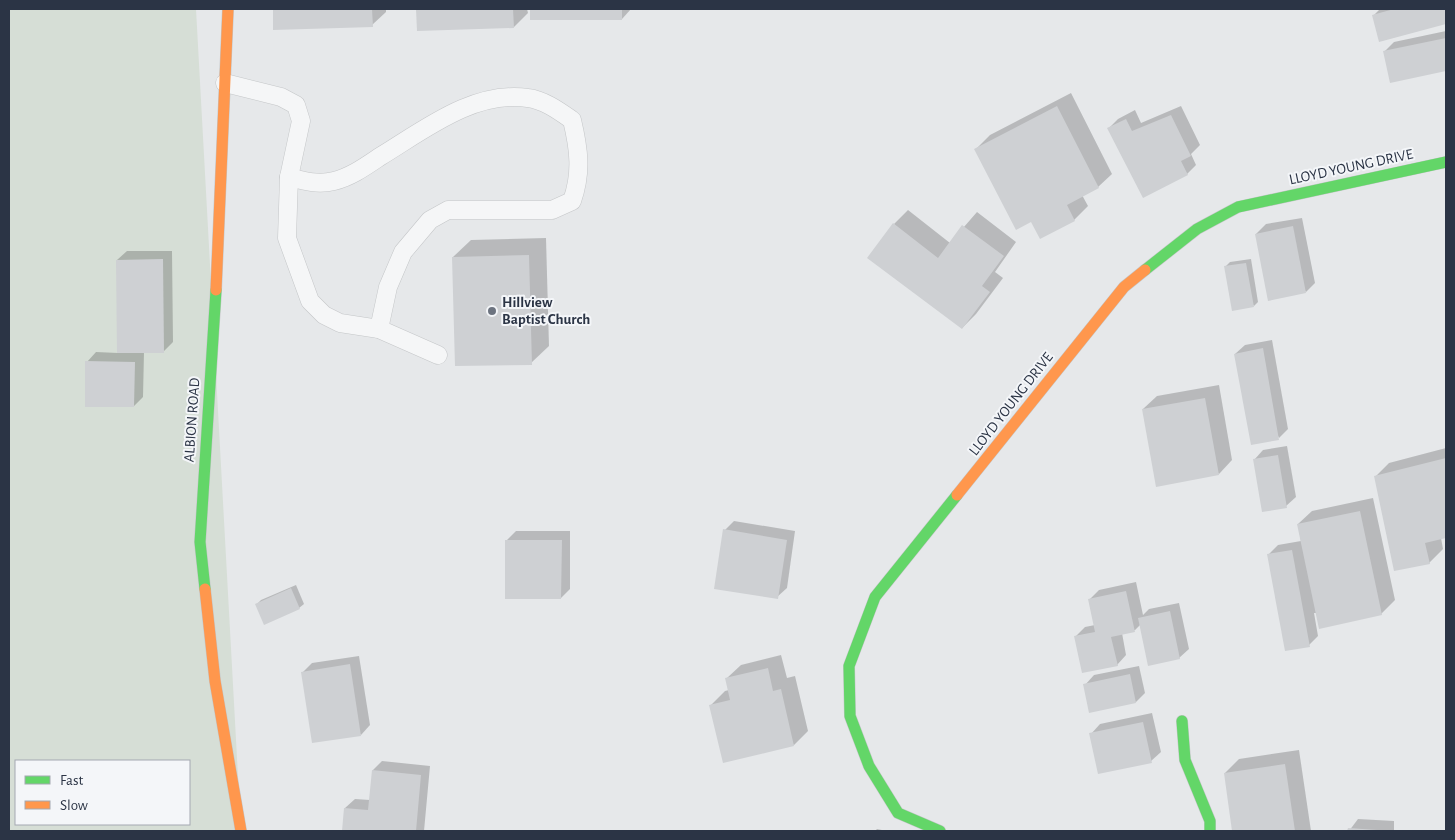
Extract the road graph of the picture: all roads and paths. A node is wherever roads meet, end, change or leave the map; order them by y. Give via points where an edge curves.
1 (228, 9) edge
2 (224, 83) junction
3 (1446, 162) edge
4 (289, 177) junction
5 (379, 330) junction
6 (438, 355) dead end
7 (1182, 721) dead end
8 (241, 831) edge
9 (940, 831) edge
10 (1210, 831) edge

1 - 2 street, ALBION ROAD
2 - 4 lane via 281,97 296,105 301,121
2 - 8 street, ALBION ROAD via 219,255 200,542 215,681
3 - 9 street, LLOYD YOUNG DRIVE via 1238,207 1197,229 1124,287 876,597 849,666 850,716 870,766 898,813
4 - 5 lane via 287,238 310,301 324,315 340,323
4 - 5 lane via 312,184 341,179 450,113 491,100 528,98 553,107 572,120 580,150 578,184 572,201 552,210 448,210 430,220 404,252 388,287
5 - 6 lane
7 - 10 street via 1185,760 1210,821

